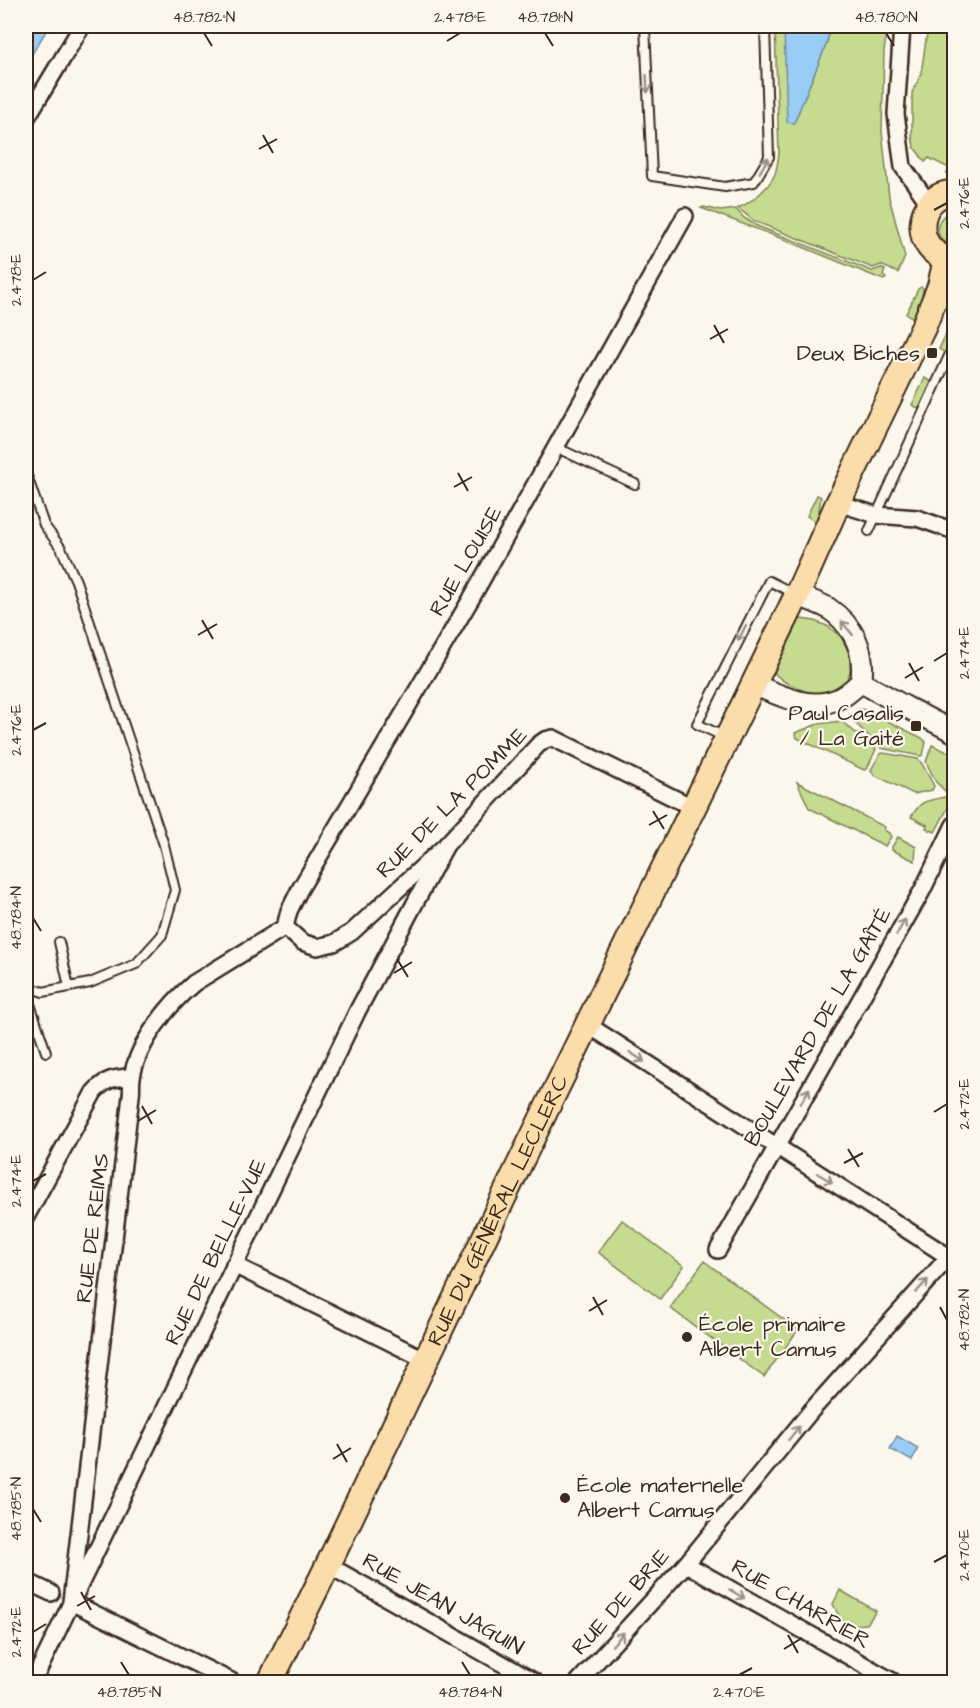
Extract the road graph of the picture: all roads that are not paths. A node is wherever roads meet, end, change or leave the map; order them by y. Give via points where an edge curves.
1 (82, 26) edge
2 (645, 26) edge
3 (765, 26) edge
4 (902, 26) edge
5 (26, 119) edge
6 (954, 193) edge
7 (930, 205) junction
8 (685, 216) dead end
9 (950, 260) edge
10 (954, 345) edge
11 (555, 447) junction
12 (26, 473) edge
13 (634, 484) dead end
14 (838, 503) junction
15 (876, 515) junction
16 (869, 531) dead end
17 (954, 531) edge
18 (797, 595) junction
19 (861, 682) junction
20 (754, 685) junction
21 (954, 732) edge
22 (728, 739) junction
23 (694, 808) junction
24 (954, 825) edge
25 (446, 845) junction
26 (285, 927) junction
27 (59, 942) dead end
28 (26, 986) edge
29 (69, 987) junction
30 (26, 992) edge
31 (588, 1025) junction
32 (46, 1052) dead end
33 (132, 1077) junction
34 (776, 1147) junction
35 (26, 1217) edge
36 (718, 1250) dead end
37 (952, 1254) edge
38 (234, 1265) junction
39 (426, 1360) junction
40 (686, 1564) junction
41 (328, 1565) junction
42 (26, 1581) edge
43 (51, 1593) dead end
44 (71, 1602) junction
45 (33, 1683) edge
46 (232, 1683) edge
47 (270, 1683) edge
48 (535, 1683) edge
49 (578, 1683) edge
50 (894, 1683) edge

1 - 5 street
2 -> 3 lane via 652,176 725,187 754,182 769,158
4 - 7 street via 896,114 903,166
6 - 7 main road via 944,194
7 - 9 main road via 922,232 935,254
8 - 11 street, RUE LOUISE
9 - 14 main road, RUE DU GÉNÉRAL LECLERC via 923,328
10 - 15 lane
11 - 13 lane
11 - 26 street, RUE LOUISE via 471,599 300,888
12 - 29 lane via 44,525 61,548 76,581 164,845 175,890 162,935 136,964 90,983
14 - 15 street
14 - 18 main road, RUE DU GÉNÉRAL LECLERC
15 - 16 lane
15 - 17 street via 917,518
19 -> 18 street via 860,647 850,628 828,608
18 - 20 main road, RUE DU GÉNÉRAL LECLERC
18 -> 22 lane via 769,581 697,724
19 - 20 street via 843,697 823,704 804,704
19 - 21 street
20 - 22 main road, RUE DU GÉNÉRAL LECLERC
22 - 23 main road, RUE DU GÉNÉRAL LECLERC
23 - 25 street, RUE DE LA POMME via 553,738 538,745
23 - 31 main road, RUE DU GÉNÉRAL LECLERC
34 -> 24 street, BOULEVARD DE LA GAÎTÉ via 922,891
25 - 26 street, RUE DE LA POMME via 352,932 334,943 317,947 302,942
25 - 38 street, RUE DE BELLE-VUE via 358,1010
26 - 33 street, RUE DE REIMS via 181,994 143,1046
27 - 29 lane
28 - 29 lane via 43,992
30 - 32 lane
31 -> 34 street
31 - 39 main road, RUE DU GÉNÉRAL LECLERC
33 - 35 street via 115,1077 94,1092
33 - 44 street, RUE DE REIMS
34 - 36 street, BOULEVARD DE LA GAÎTÉ
34 -> 37 street
40 -> 37 street, RUE DE BRIE via 811,1411
38 - 39 street
38 - 44 street, RUE DE BELLE-VUE
39 - 41 main road, RUE DU GÉNÉRAL LECLERC
49 -> 40 street, RUE DE BRIE
40 -> 50 street, RUE CHARRIER
41 - 47 main road, RUE DU GÉNÉRAL LECLERC
41 - 48 street, RUE JEAN JAGUIN
42 - 43 street
44 - 45 street, RUE DE BELLE-VUE
44 - 46 street

